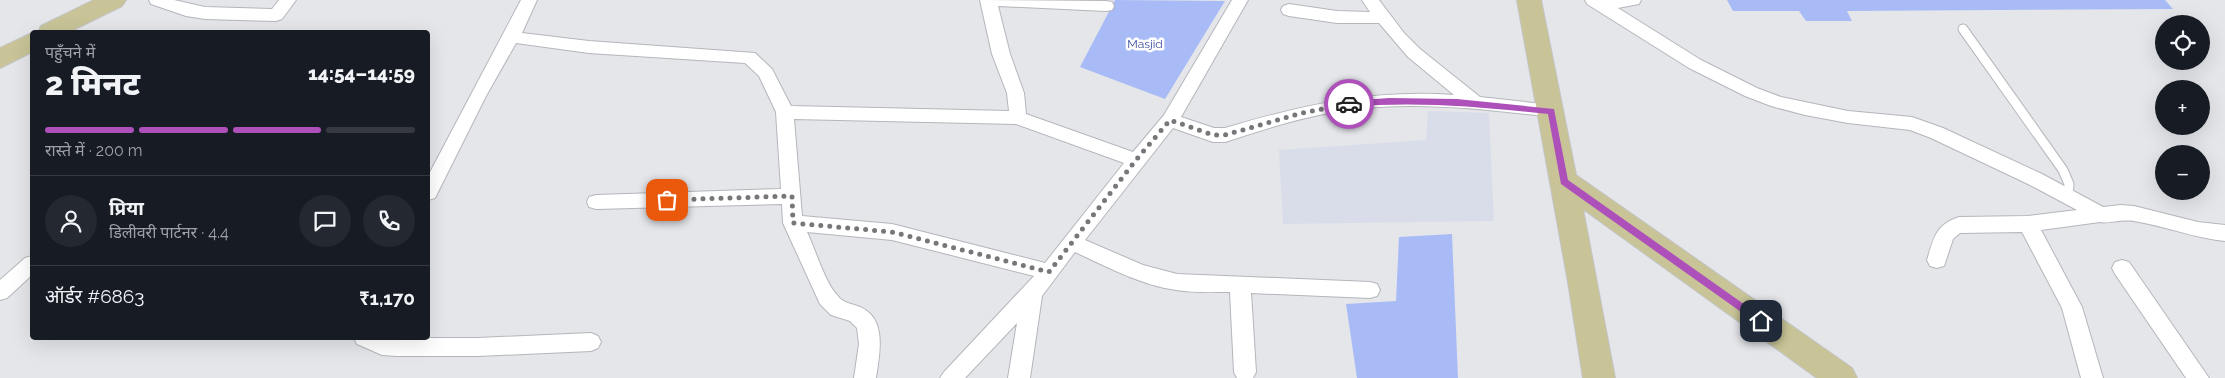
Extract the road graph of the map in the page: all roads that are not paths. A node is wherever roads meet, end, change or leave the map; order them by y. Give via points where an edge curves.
1 (114, 0) edge
2 (157, 0) edge
3 (288, 0) edge
4 (530, 0) edge
5 (988, 0) edge
6 (1240, 0) edge
7 (1370, 0) edge
8 (1529, 0) edge
9 (1633, 0) edge
10 (1597, 3) edge
11 (1106, 6) dead end
12 (1289, 10) dead end
13 (1383, 18) junction
14 (1963, 29) dead end
15 (54, 30) edge
16 (511, 37) junction
17 (30, 43) edge
18 (0, 59) edge
19 (1475, 102) junction
20 (1552, 111) junction
21 (785, 112) junction
22 (1017, 118) junction
23 (1170, 120) junction
24 (1136, 160) junction
25 (1564, 182) junction
26 (430, 189) edge
27 (792, 196) junction
28 (2068, 196) junction
29 (596, 202) dead end
30 (2104, 216) junction
31 (793, 223) junction
32 (2028, 224) junction
33 (2225, 233) edge
34 (1071, 242) junction
35 (1937, 260) dead end
36 (30, 266) edge
37 (2122, 268) dead end
38 (1049, 272) junction
39 (1240, 284) junction
40 (1370, 290) dead end
41 (0, 292) edge
42 (1032, 294) junction
43 (368, 340) edge
44 (591, 342) dead end
45 (1245, 372) dead end
46 (865, 378) edge
47 (951, 378) edge
48 (1019, 378) edge
49 (1598, 378) edge
50 (1841, 378) edge
51 (2092, 378) edge
52 (2198, 378) edge

1 - 15 main road
2 - 3 street via 186,10 276,15
4 - 16 street
5 - 11 street
5 - 22 street via 1001,56 1017,95
6 - 23 street
7 - 13 street
8 - 20 main road
9 - 10 street
10 - 28 street via 1695,64 1751,92 1805,109 1912,124 1978,150
12 - 13 street
13 - 19 street via 1414,53
14 - 28 lane via 2063,170 2069,184
16 - 21 street via 589,47 749,57 766,73
16 - 26 street
17 - 18 main road
19 - 20 street
19 - 23 street via 1389,100 1347,104 1225,135 1213,135
20 - 25 main road
21 - 22 street
21 - 27 street
22 - 24 street
23 - 24 street
24 - 34 street
25 - 49 main road
25 - 50 main road
27 - 29 street
27 - 31 street
28 - 30 street
30 - 32 street
30 - 33 street via 2133,213 2188,228
31 - 38 street via 892,232
31 - 46 street via 833,307 857,315 864,322 869,340
32 - 35 street via 1951,227 1946,231
32 - 51 street via 2072,307
34 - 38 street
34 - 39 street via 1160,279
36 - 41 street
37 - 52 street
38 - 42 street
39 - 40 street
39 - 45 street
42 - 47 street
42 - 48 street
43 - 44 street via 382,346 397,347

